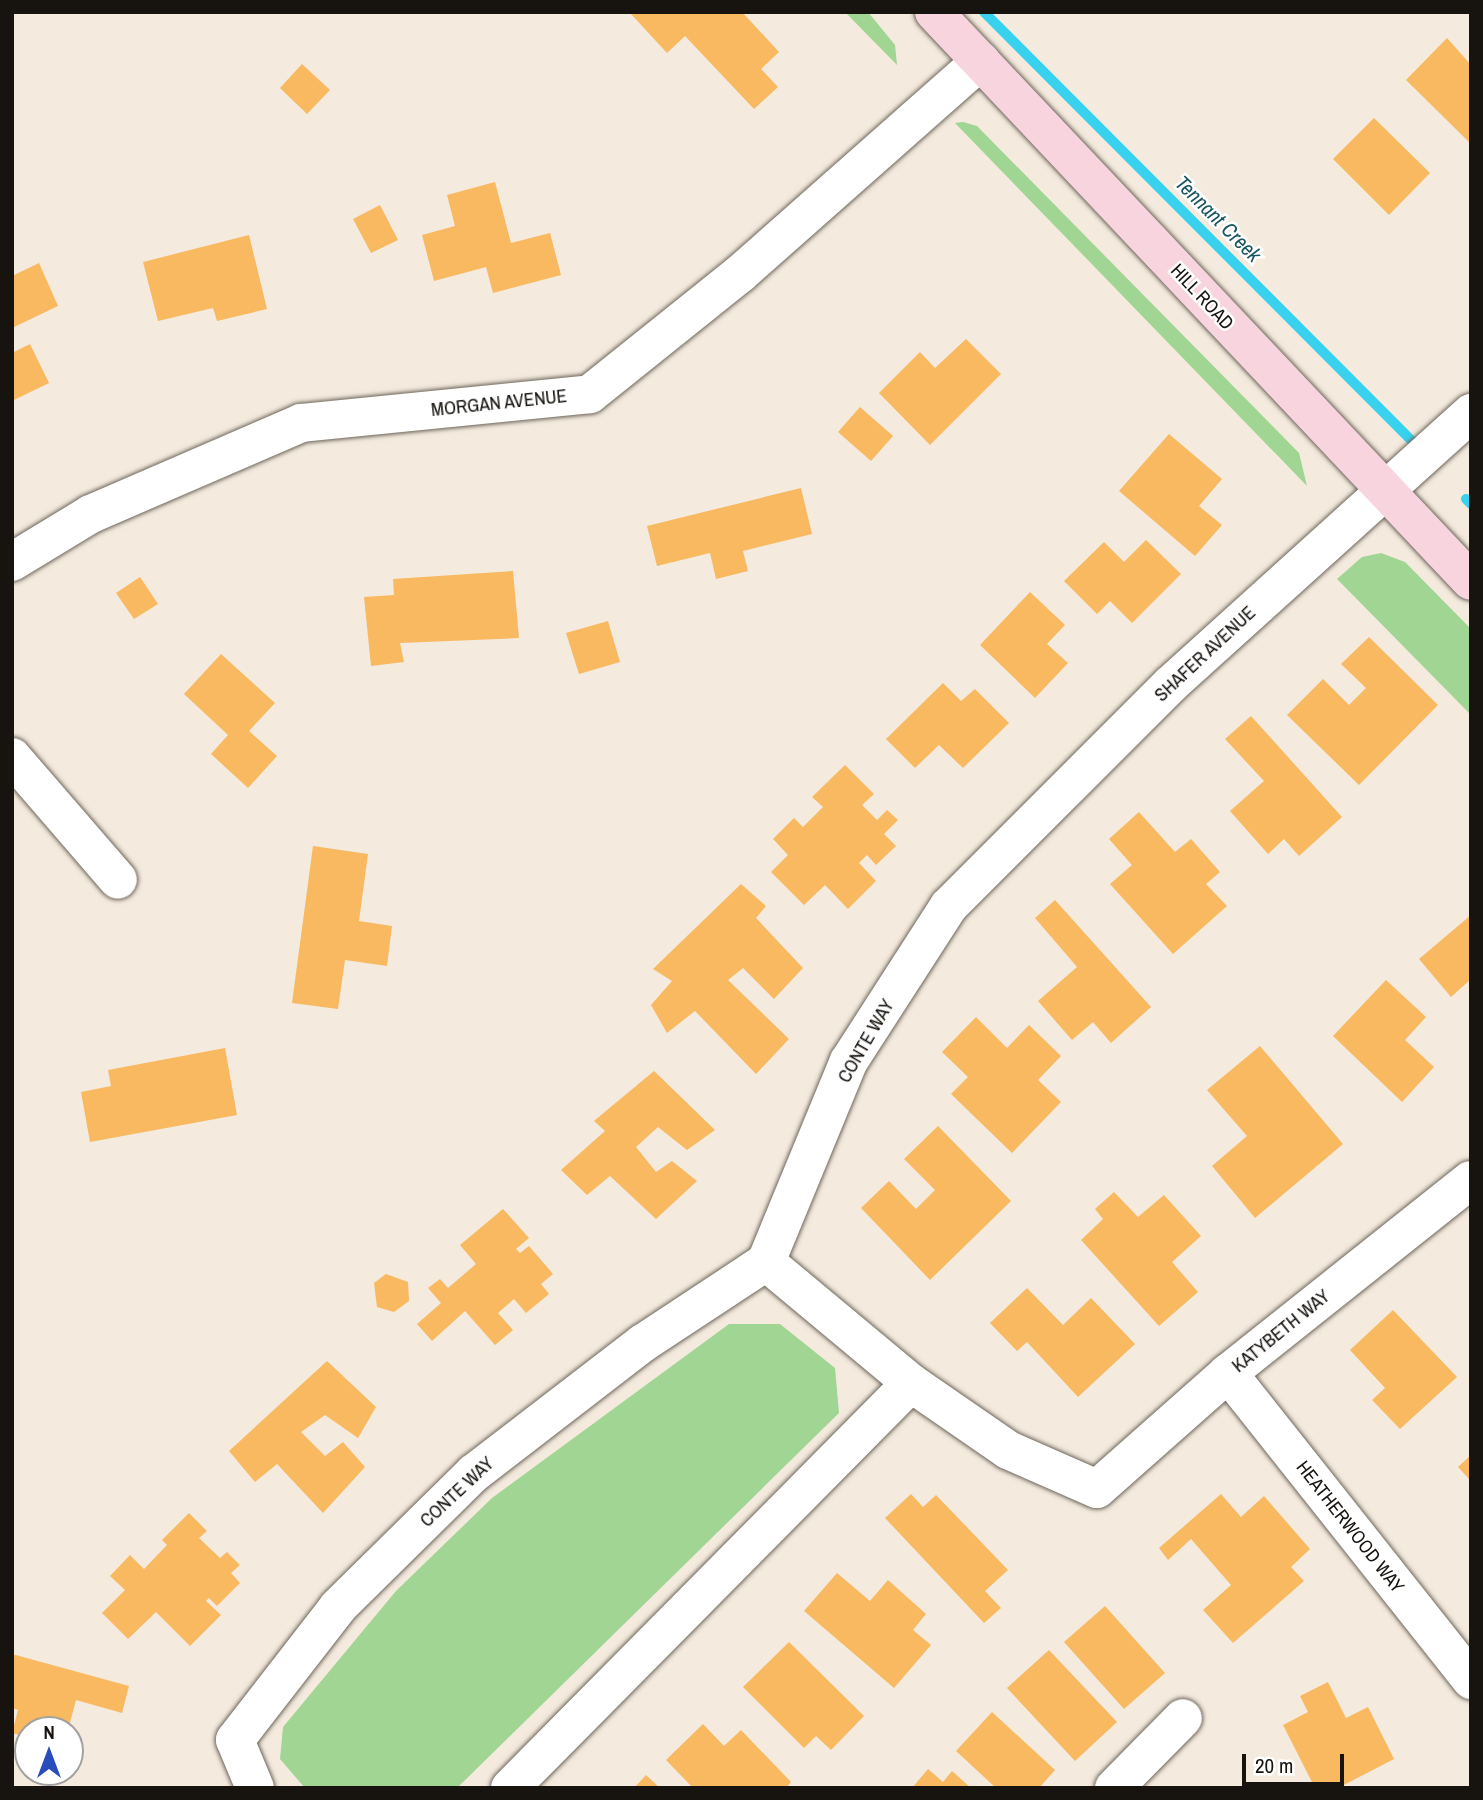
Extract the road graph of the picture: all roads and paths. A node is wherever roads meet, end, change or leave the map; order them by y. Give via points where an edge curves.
1 (934, 12) edge
2 (981, 61) junction
3 (1471, 413) edge
4 (1384, 492) junction
5 (12, 562) edge
6 (1471, 581) edge
7 (12, 757) edge
8 (118, 880) dead end
9 (949, 906) joint
10 (1471, 1180) edge
11 (766, 1262) junction
12 (1228, 1373) junction
13 (911, 1383) junction
14 (1471, 1680) edge
15 (1183, 1718) dead end
16 (255, 1788) edge
17 (510, 1788) edge
18 (1114, 1788) edge

1 - 2 main road, HILL ROAD
2 - 4 main road, HILL ROAD
2 - 5 street, MORGAN AVENUE via 741,273 590,394 301,423 91,514
3 - 4 street, SHAFER AVENUE
4 - 6 main road, HILL ROAD
4 - 9 street, SHAFER AVENUE via 1170,685
7 - 8 street
9 - 11 street, CONTE WAY via 849,1061
10 - 12 street, KATYBETH WAY
11 - 13 street
11 - 16 street, CONTE WAY via 643,1343 474,1473 338,1607 235,1740
12 - 13 street, KATYBETH WAY via 1097,1489 1008,1450
12 - 14 street, HEATHERWOOD WAY
13 - 17 street
15 - 18 street

